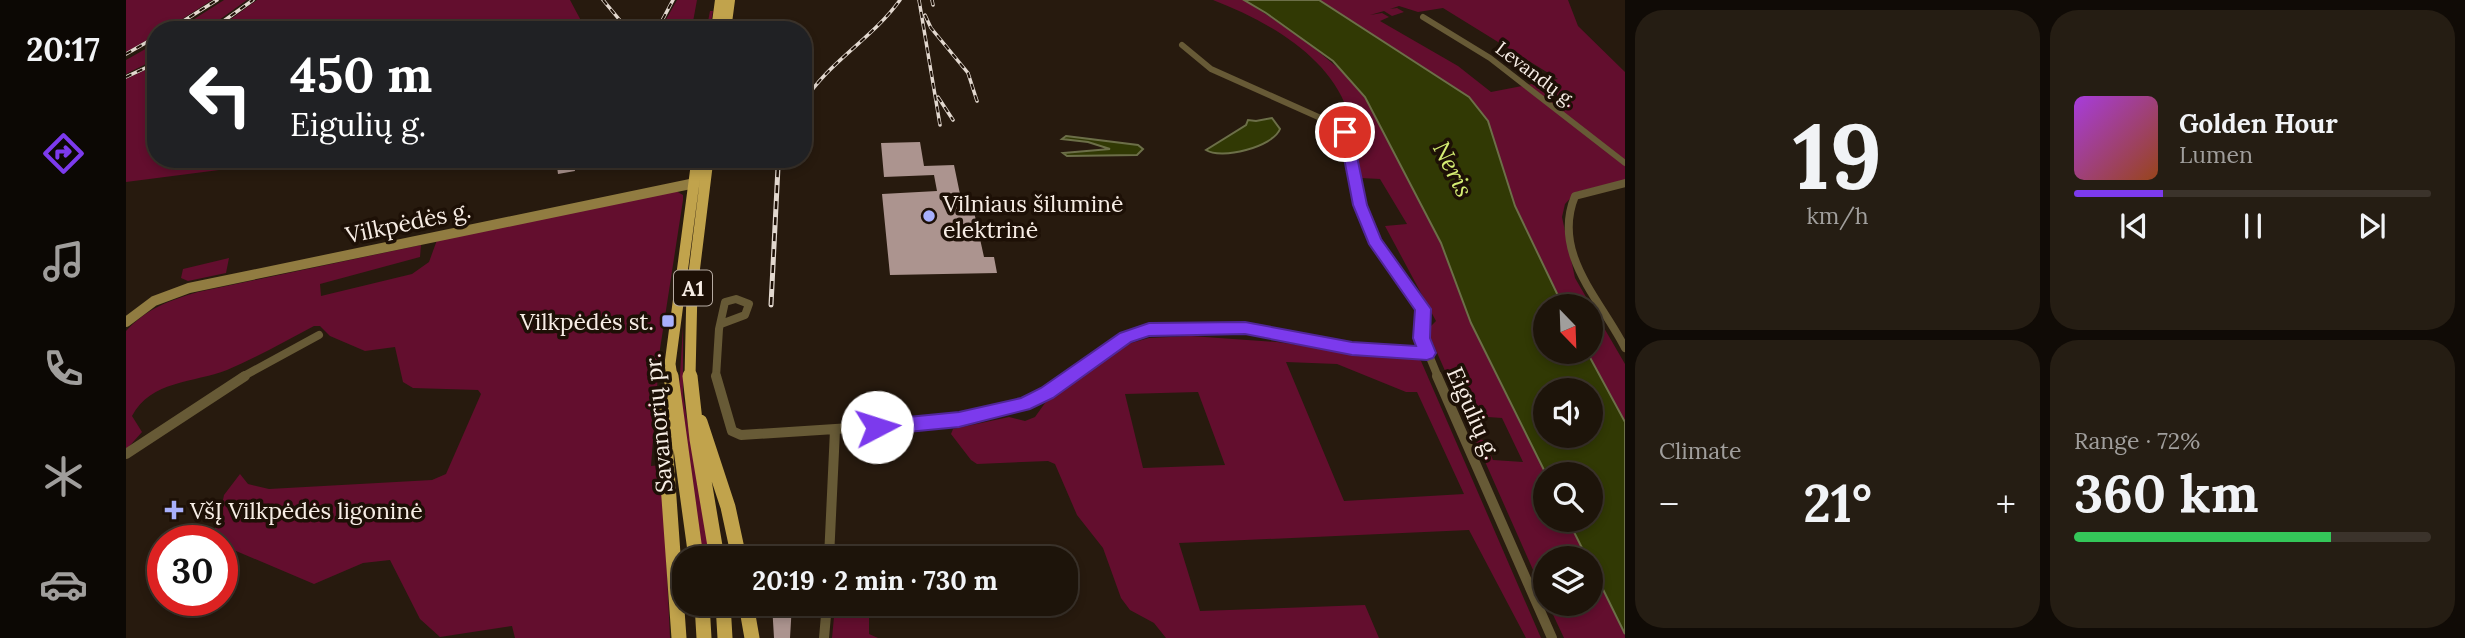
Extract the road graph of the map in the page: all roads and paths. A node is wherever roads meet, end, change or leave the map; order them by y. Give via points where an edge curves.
1 (720, 0) edge
2 (730, 0) edge
3 (1423, 17) dead end
4 (717, 21) edge
5 (727, 21) edge
6 (1182, 46) dead end
7 (1625, 163) edge
8 (698, 168) edge
9 (705, 168) edge
10 (700, 181) junction
11 (1625, 183) edge
12 (126, 322) edge
13 (721, 324) dead end
14 (319, 335) dead end
15 (1625, 348) edge
16 (1427, 353) junction
17 (670, 364) junction
18 (691, 396) junction
19 (835, 430) junction
20 (126, 454) edge
21 (694, 546) edge
22 (715, 546) edge
23 (736, 546) edge
24 (830, 546) edge
25 (703, 616) edge
26 (724, 616) edge
27 (748, 616) edge
28 (826, 616) edge
29 (679, 638) edge
30 (704, 638) edge
31 (726, 638) edge
32 (752, 638) edge
33 (824, 638) edge
34 (1552, 638) edge

1 - 4 highway
2 - 5 highway
3 - 7 street, Levandų g. via 1490,58
6 - 16 street, Eigulių g. via 1211,69 1343,128 1360,205 1374,241 1423,309 1422,338
8 - 10 highway, Savanorių pr. / A1
9 - 10 highway, Savanorių pr. / A1
10 - 12 main road, Vilkpėdės g. via 189,288 155,301
10 - 17 highway, Savanorių pr. / A1
10 - 18 highway, Savanorių pr. / A1 via 690,323
11 - 15 street via 1575,195 1567,224 1588,291
13 - 19 street via 716,379 735,435
14 - 20 street via 234,382
16 - 19 street via 1352,349 1245,328 1149,330 1126,337 1024,404 943,422
16 - 34 street, Eigulių g.
17 - 21 highway, Savanorių pr. / A1
17 - 29 highway via 665,433
18 - 22 highway, Savanorių pr. / A1
18 - 23 highway
19 - 24 street
25 - 30 highway
26 - 31 highway
27 - 32 highway
28 - 33 street

